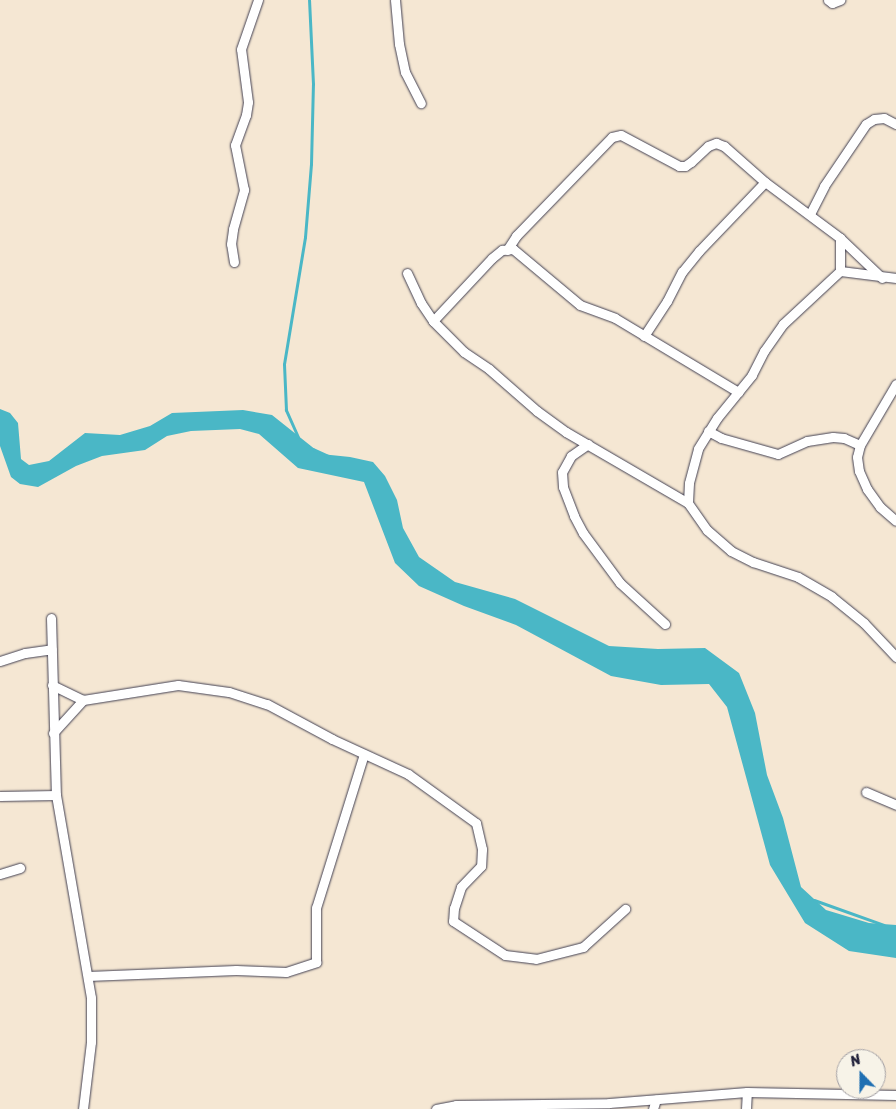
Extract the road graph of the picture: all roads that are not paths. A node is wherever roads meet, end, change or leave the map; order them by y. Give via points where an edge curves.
1 (258, 0) edge
2 (395, 0) edge
3 (828, 0) edge
4 (840, 0) edge
5 (421, 102) dead end
6 (896, 124) edge
7 (765, 182) junction
8 (810, 214) junction
9 (840, 238) junction
10 (507, 250) junction
11 (234, 262) dead end
12 (840, 271) junction
13 (407, 274) dead end
14 (882, 278) junction
15 (896, 278) edge
16 (433, 322) junction
17 (644, 336) junction
18 (896, 384) edge
19 (738, 392) junction
20 (708, 431) junction
21 (588, 444) junction
22 (860, 445) junction
23 (688, 503) junction
24 (896, 521) edge
25 (52, 618) dead end
26 (666, 624) dead end
27 (52, 649) junction
28 (896, 657) edge
29 (0, 661) edge
30 (52, 685) junction
31 (83, 700) junction
32 (53, 733) junction
33 (364, 754) junction
34 (866, 792) dead end
35 (56, 795) junction
36 (0, 796) edge
37 (896, 805) edge
38 (20, 868) dead end
39 (0, 874) edge
40 (625, 909) dead end
41 (88, 976) junction
42 (747, 1092) junction
43 (896, 1095) edge
44 (656, 1099) junction
45 (83, 1109) edge
46 (436, 1109) edge
47 (653, 1109) edge
48 (746, 1109) edge

1 - 11 street via 241,49 248,102 235,145 244,190 233,229
2 - 5 street via 405,72
3 - 4 street via 832,3
6 - 8 street via 884,118 866,124 824,186
7 - 8 street
7 - 10 street via 724,146 716,143 684,166 679,166 616,135 516,236
7 - 17 street via 682,272
8 - 9 street
9 - 12 street
9 - 14 street
10 - 16 street via 492,258
10 - 17 street via 521,253 580,305 615,318
12 - 14 street
12 - 19 street via 783,324
13 - 16 street
14 - 15 street
16 - 21 street via 464,352 537,410
17 - 19 street
18 - 22 street
19 - 20 street
20 - 22 street via 721,438 778,454 807,441 833,437
20 - 23 street via 698,448 689,483
21 - 23 street
21 - 26 street via 571,456 562,472 563,487 574,516 620,583
22 - 24 street via 857,457 859,471 867,489
23 - 28 street via 708,530 731,551 798,577 832,597 864,623
25 - 27 street
27 - 29 street
27 - 30 street
30 - 31 street
30 - 32 street
31 - 32 street
31 - 33 street via 178,685 229,692 267,704
32 - 35 street
33 - 40 street via 408,774 476,823 482,849 481,866 461,888 453,921 505,955 536,959 583,947
33 - 41 street via 316,908 316,962 286,972 236,970
34 - 37 street
35 - 36 street
35 - 41 street
38 - 39 street
41 - 45 street via 91,1042
42 - 43 street
42 - 44 street
42 - 48 street
44 - 46 street
44 - 47 street

